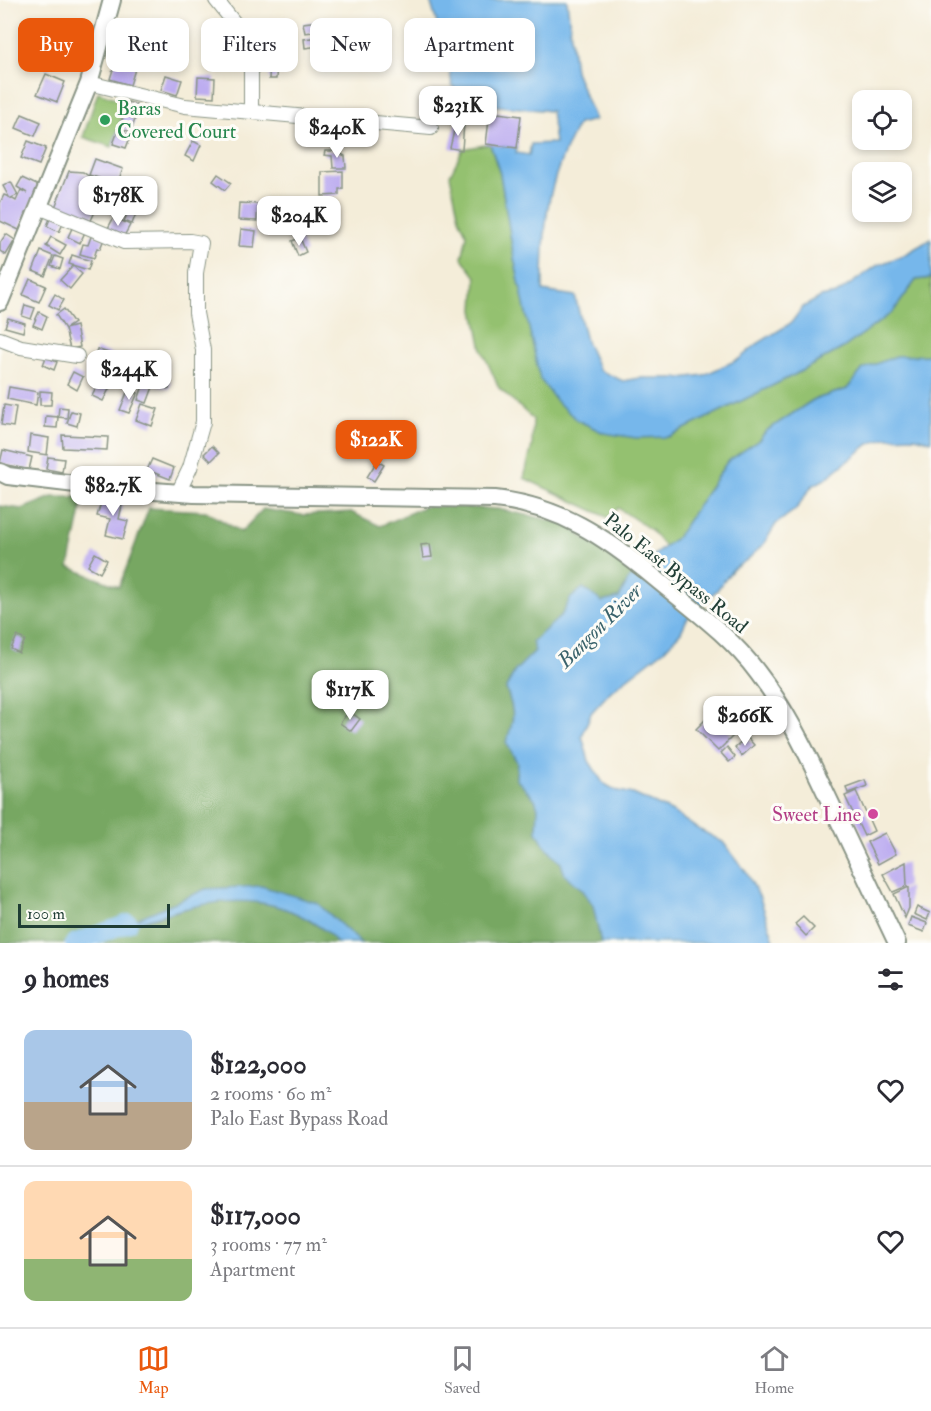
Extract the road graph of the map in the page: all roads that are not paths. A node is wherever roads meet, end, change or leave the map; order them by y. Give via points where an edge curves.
1 (112, 0) edge
2 (216, 0) edge
3 (90, 82) junction
4 (252, 111) junction
5 (432, 128) dead end
6 (39, 207) junction
7 (0, 302) edge
8 (0, 339) edge
9 (77, 356) dead end
10 (3, 476) edge
11 (178, 493) junction
12 (897, 943) edge

1 - 3 main road
2 - 4 street via 244,35 251,61
3 - 4 street via 185,106
3 - 6 main road
4 - 5 street
6 - 7 main road
6 - 11 street via 124,243 201,243 196,313 202,350 203,423
8 - 9 street via 21,348
10 - 11 main road, Palo East Bypass Road
11 - 12 main road, Palo East Bypass Road via 482,498 520,501 581,524 637,563 707,621 758,672 792,725

